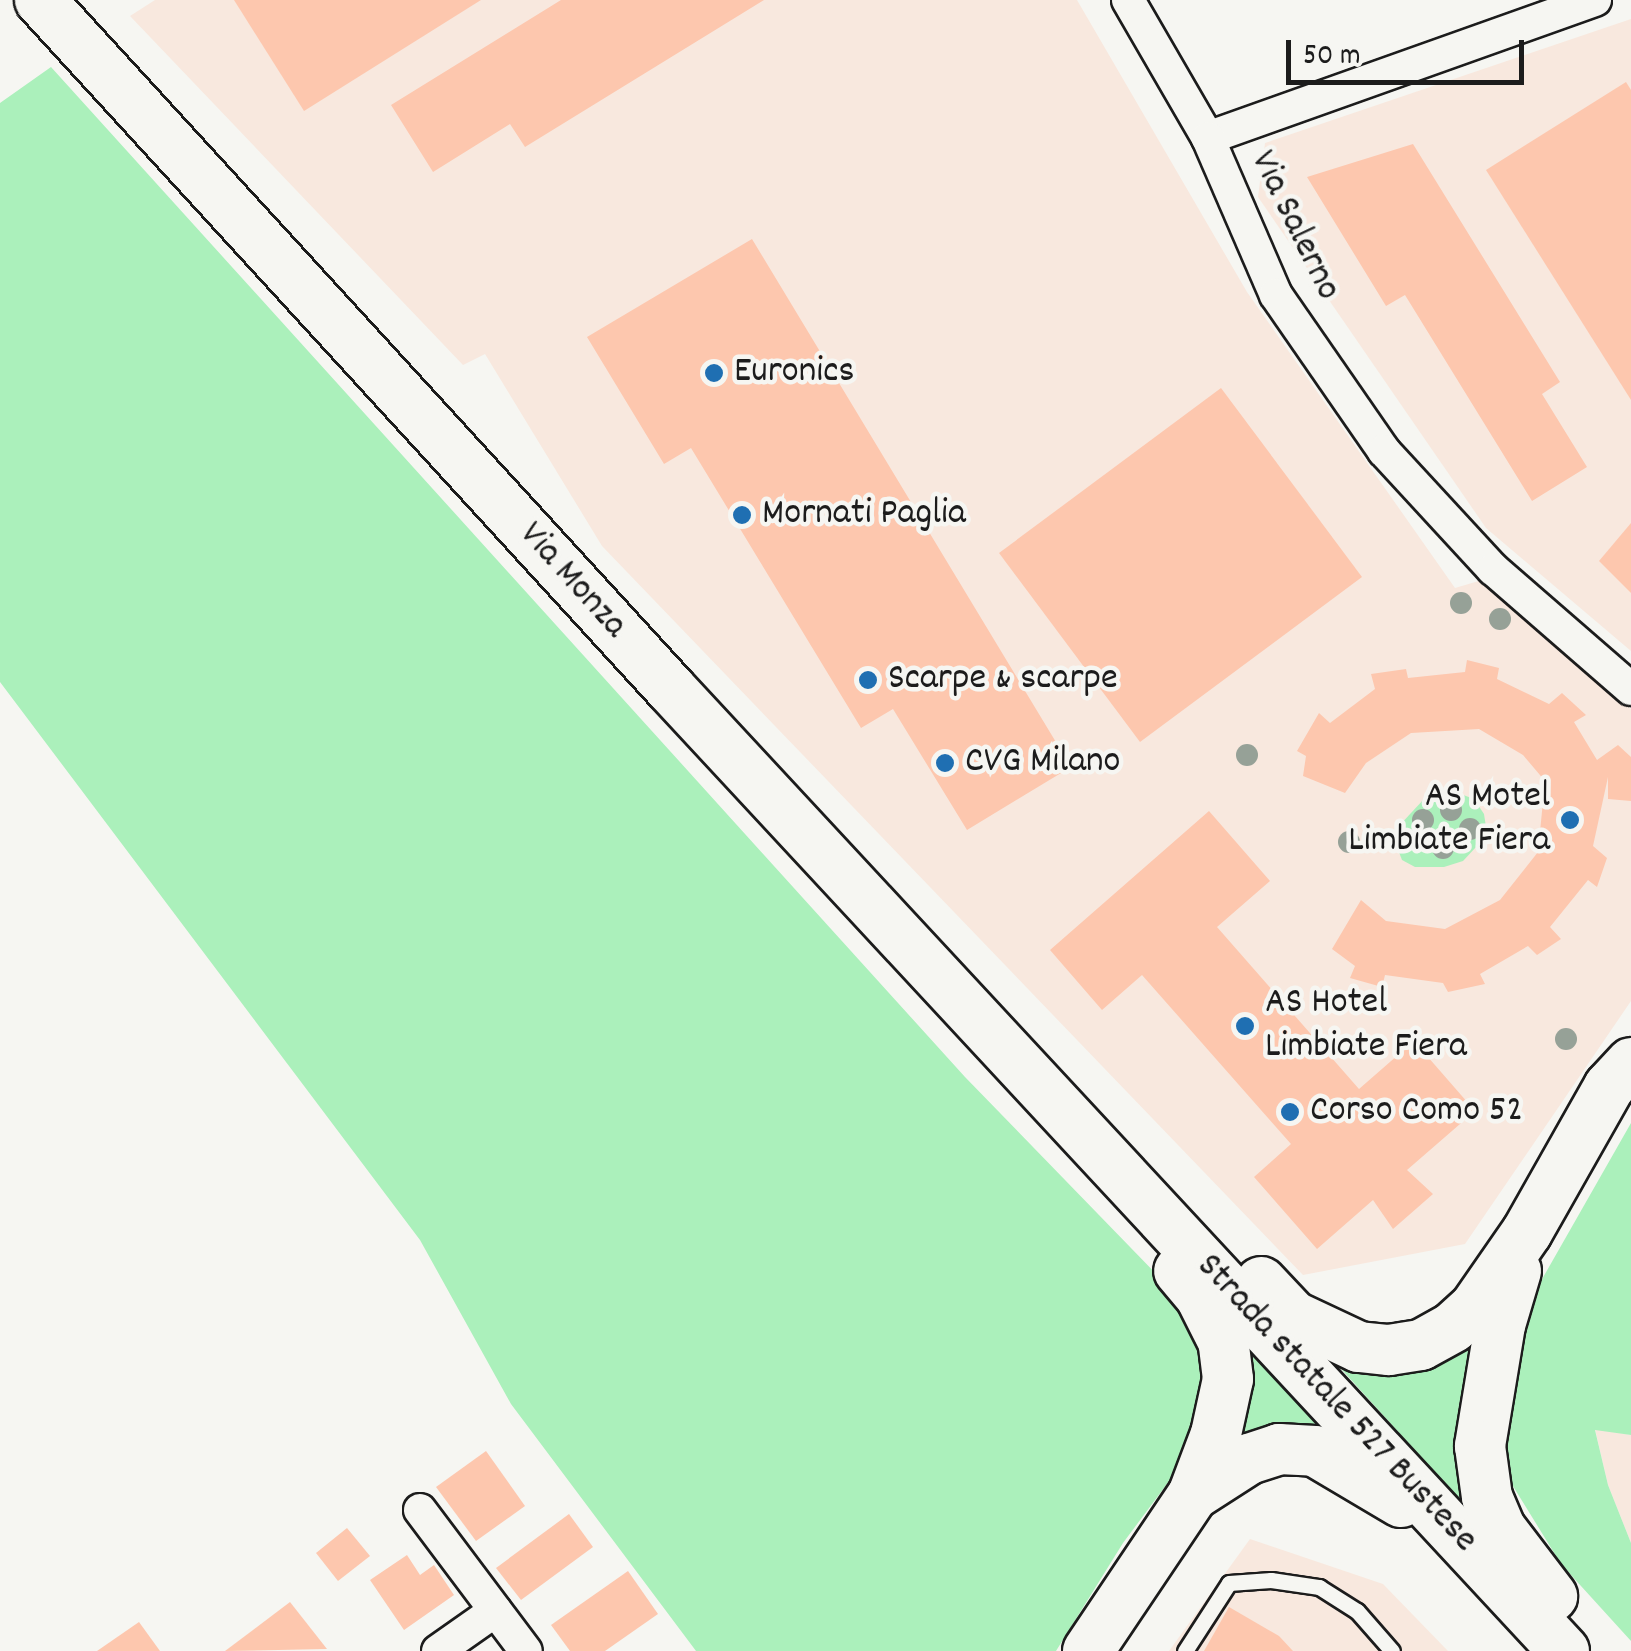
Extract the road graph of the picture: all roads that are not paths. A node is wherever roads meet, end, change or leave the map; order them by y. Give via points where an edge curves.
1 (40, 0) edge
2 (1128, 0) edge
3 (1594, 0) edge
4 (1208, 138) junction
5 (1631, 689) edge
6 (1631, 1062) edge
7 (1107, 1158) junction
8 (1527, 1232) junction
9 (1193, 1495) junction
10 (420, 1510) dead end
11 (1434, 1510) junction
12 (495, 1611) junction
13 (438, 1651) edge
14 (526, 1651) edge
15 (1088, 1651) edge
16 (1185, 1651) edge
17 (1392, 1651) edge
18 (1564, 1651) edge
19 (1584, 1651) edge

1 - 7 main road, Via Monza
2 - 4 street
3 - 4 street, Via Salerno
4 - 5 street, Via Salerno via 1276,295 1384,451 1493,569
6 - 8 main road via 1609,1086
7 - 8 main road via 1188,1206 1293,1316 1359,1347 1420,1345 1453,1327 1476,1307
7 - 9 main road via 1146,1232 1201,1297 1223,1341 1228,1379
7 - 11 main road, Strada statale 527 Bustese
8 - 19 main road via 1500,1325 1480,1446 1487,1497 1500,1528 1579,1630
9 - 11 main road via 1250,1459 1279,1450 1315,1451 1393,1500
9 - 15 main road
10 - 12 street
11 - 18 main road, Strada statale 527 Bustese
12 - 13 street
12 - 14 street
16 - 17 lane via 1228,1583 1271,1580 1318,1587 1358,1611

